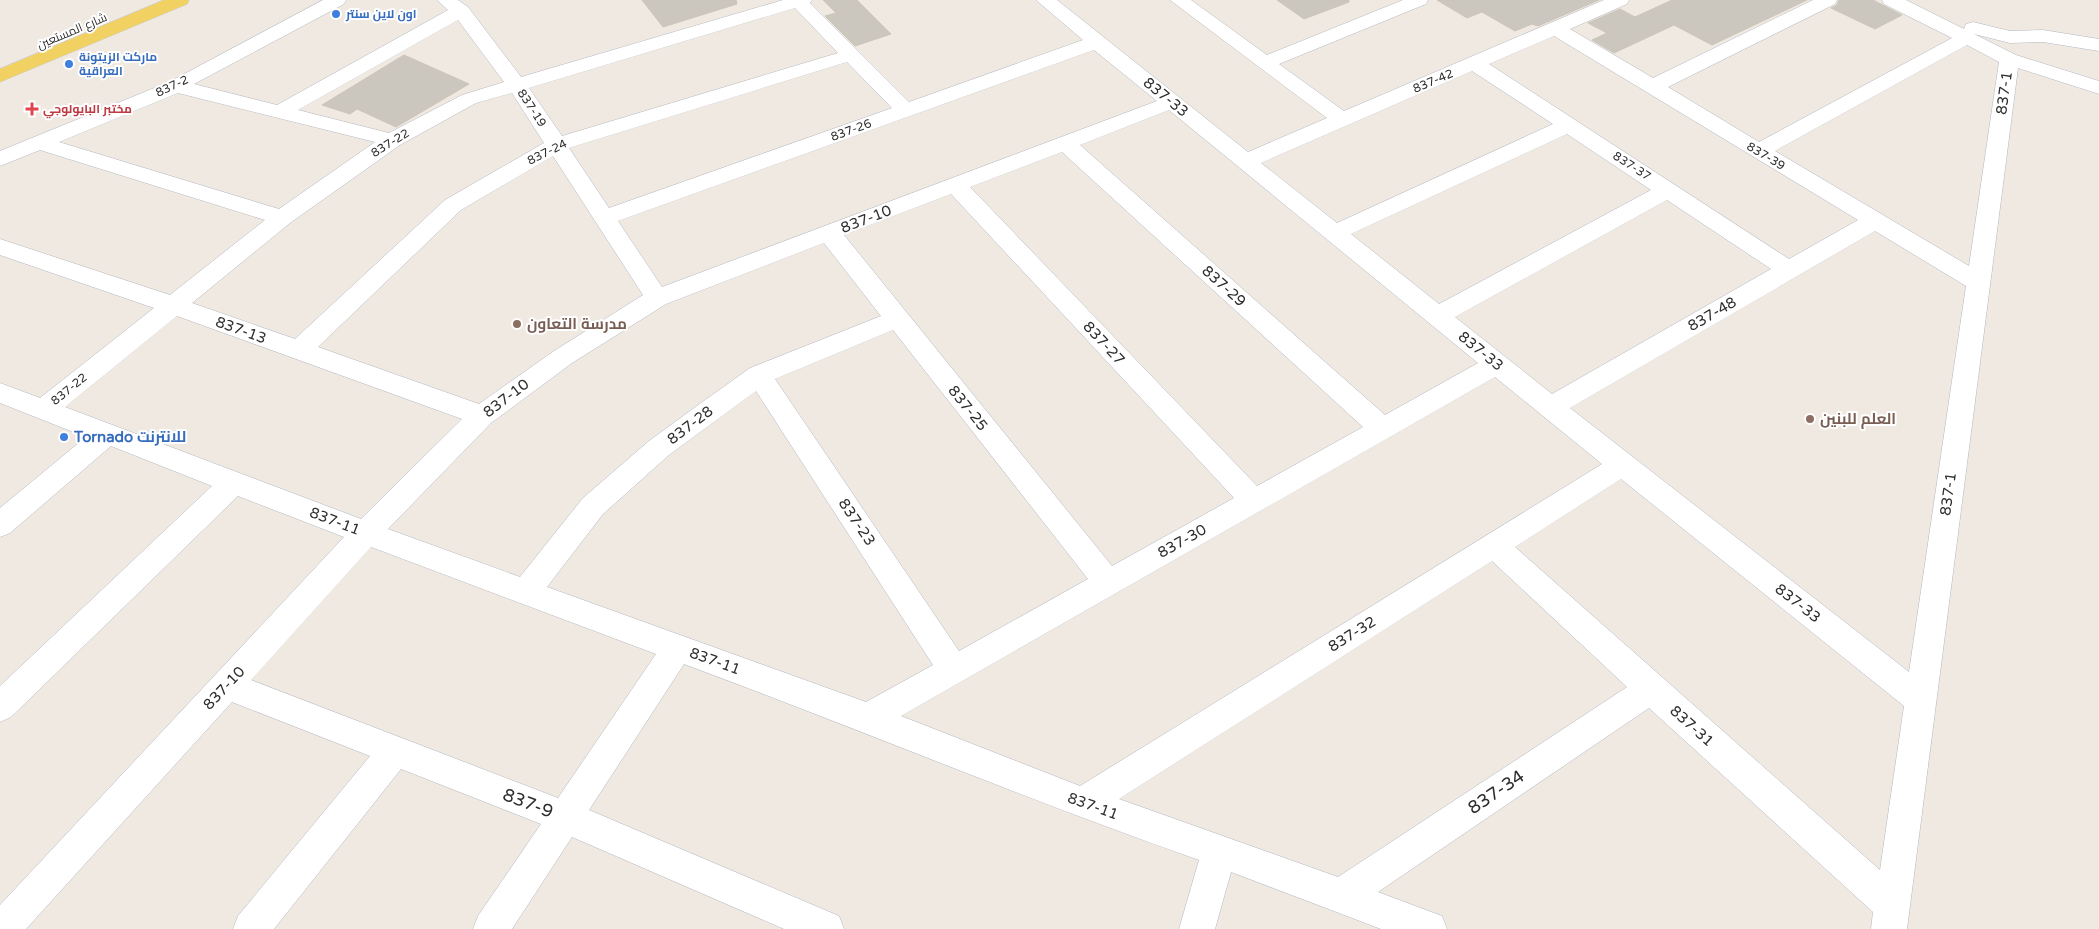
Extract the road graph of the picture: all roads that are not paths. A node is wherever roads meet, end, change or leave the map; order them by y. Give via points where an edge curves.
1 (144, 0) edge
2 (180, 0) edge
3 (337, 0) edge
4 (1045, 0) edge
5 (1419, 0) edge
6 (1620, 0) edge
7 (1828, 0) edge
8 (1891, 0) edge
9 (801, 1) edge
10 (1191, 2) edge
11 (454, 5) edge
12 (1911, 10) junction
13 (1555, 28) junction
14 (1966, 38) junction
15 (1097, 42) junction
16 (2099, 45) edge
17 (851, 55) junction
18 (2009, 59) junction
19 (0, 61) edge
20 (1265, 63) junction
21 (1474, 63) junction
22 (0, 76) edge
23 (517, 85) junction
24 (176, 86) junction
25 (1652, 87) junction
26 (2099, 88) edge
27 (1172, 102) junction
28 (906, 110) junction
29 (280, 112) junction
30 (1342, 120) junction
31 (1569, 126) junction
32 (392, 140) junction
33 (40, 142) junction
34 (1065, 143) junction
35 (556, 145) junction
36 (1758, 151) junction
37 (0, 159) edge
38 (1246, 162) junction
39 (955, 185) junction
40 (1668, 190) junction
41 (282, 218) junction
42 (604, 218) junction
43 (1874, 221) junction
44 (829, 233) junction
45 (1335, 233) junction
46 (0, 247) edge
47 (1789, 270) junction
48 (1977, 282) junction
49 (658, 298) junction
50 (173, 305) junction
51 (1438, 316) junction
52 (897, 319) junction
53 (299, 350) junction
54 (1497, 364) junction
55 (759, 375) junction
56 (0, 393) edge
57 (1550, 407) junction
58 (43, 410) junction
59 (482, 416) junction
60 (1382, 428) junction
61 (107, 434) junction
62 (1622, 465) junction
63 (234, 481) junction
64 (1254, 501) junction
65 (0, 525) edge
66 (366, 533) junction
67 (1494, 545) junction
68 (1108, 583) junction
69 (526, 591) junction
70 (678, 647) junction
71 (954, 670) junction
72 (226, 685) junction
73 (1651, 689) junction
74 (1919, 699) junction
75 (0, 707) edge
76 (868, 718) junction
77 (395, 751) junction
78 (1083, 803) junction
79 (565, 817) junction
80 (1219, 850) junction
81 (1341, 896) junction
82 (1891, 917) edge
83 (2, 929) edge
84 (251, 929) edge
85 (492, 929) edge
86 (826, 929) edge
87 (1197, 929) edge
88 (1430, 929) edge

1 - 19 main road, شارع المستعين
2 - 22 main road
3 - 24 street, 837-2
4 - 15 street, 837-33
5 - 20 street
6 - 13 street, 837-42
7 - 25 street
8 - 12 street
9 - 17 street
9 - 23 street, 837-22
10 - 20 street
11 - 23 street, 837-19
11 - 29 street
12 - 14 street
12 - 16 street via 2000,36 2043,36
13 - 21 street, 837-42
13 - 25 street, 837-39
14 - 18 street
14 - 36 street
15 - 27 street, 837-33
15 - 28 street, 837-26
17 - 28 street
17 - 35 street, 837-24
18 - 26 street
18 - 48 street, 837-1
20 - 30 street
21 - 30 street, 837-42
21 - 31 street, 837-37
23 - 32 street, 837-22 via 469,99
23 - 35 street, 837-19
24 - 29 street
24 - 33 street, 837-2
25 - 36 street, 837-39
27 - 34 street, 837-10
27 - 38 street, 837-33
28 - 42 street, 837-26
29 - 32 street
30 - 38 street, 837-42
31 - 40 street, 837-37
31 - 45 street
32 - 41 street, 837-22
33 - 37 street, 837-2
33 - 41 street
34 - 39 street, 837-10
34 - 60 street, 837-29
35 - 42 street, 837-19
35 - 53 street, 837-24 via 453,205
36 - 43 street, 837-39
38 - 45 street, 837-33
39 - 44 street, 837-10
39 - 64 street, 837-27
40 - 47 street, 837-37
40 - 51 street
41 - 50 street, 837-22
42 - 49 street, 837-19
43 - 47 street, 837-48
43 - 48 street, 837-39
44 - 49 street, 837-10
44 - 52 street, 837-25
45 - 51 street, 837-33
46 - 50 street, 837-13
47 - 57 street, 837-48
48 - 74 street, 837-1
49 - 59 street, 837-10 via 563,356
50 - 53 street, 837-13
50 - 58 street, 837-22
51 - 54 street, 837-33
52 - 55 street, 837-28
52 - 68 street, 837-25
53 - 59 street, 837-13
54 - 57 street, 837-33
54 - 60 street, 837-30
55 - 69 street, 837-28 via 659,448 592,506
55 - 71 street, 837-23
56 - 58 street, 837-11
57 - 62 street, 837-33
58 - 61 street, 837-11
59 - 66 street, 837-10
60 - 64 street, 837-30
61 - 63 street, 837-11
61 - 65 street
62 - 67 street, 837-32
62 - 74 street, 837-33
63 - 66 street, 837-11
63 - 75 street
64 - 68 street, 837-30
66 - 69 street, 837-11
66 - 72 street, 837-10
67 - 73 street, 837-31
67 - 78 street, 837-32
68 - 71 street, 837-30
69 - 70 street, 837-11
70 - 76 street, 837-11
70 - 79 street
71 - 76 street, 837-30
72 - 77 street, 837-9
72 - 83 street, 837-10
73 - 81 street, 837-34
73 - 82 street, 837-31
74 - 82 street, 837-1
76 - 78 street, 837-11
77 - 79 street, 837-9
77 - 84 street
78 - 80 street, 837-11
79 - 85 street
79 - 86 street, 837-9
80 - 81 street, 837-11
80 - 87 street
81 - 88 street, 837-11

